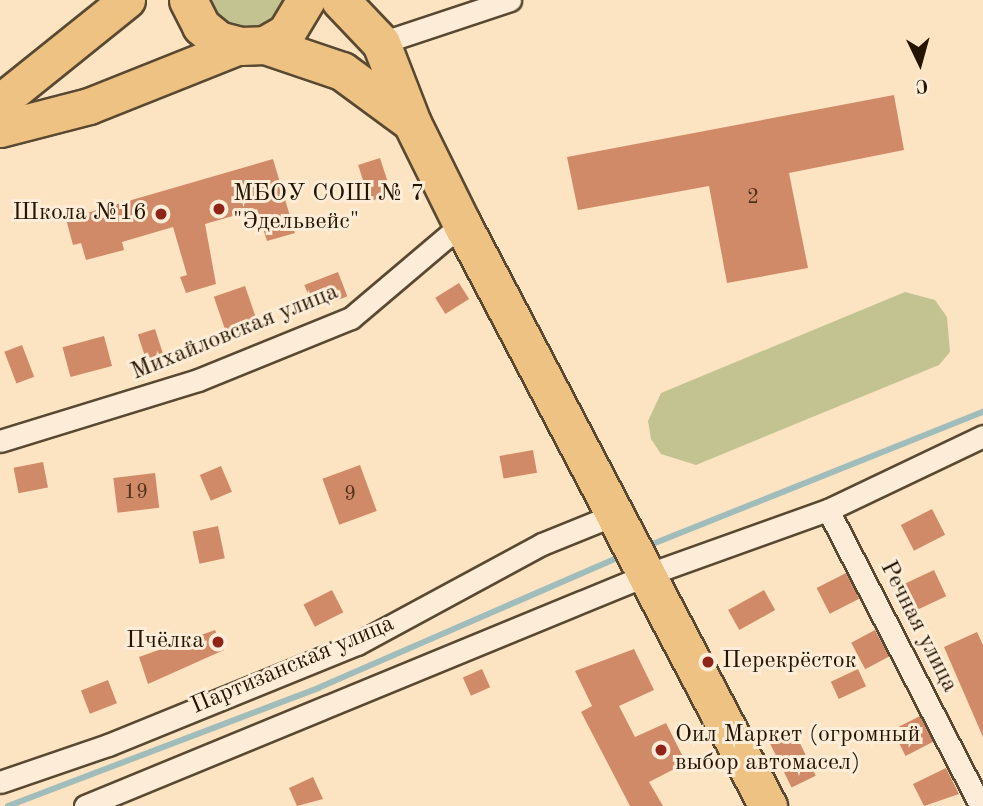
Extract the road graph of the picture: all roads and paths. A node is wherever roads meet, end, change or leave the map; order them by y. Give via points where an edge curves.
1 (127, 0) edge
2 (188, 0) edge
3 (306, 0) edge
4 (340, 0) edge
5 (510, 0) edge
6 (381, 43) junction
7 (252, 46) junction
8 (0, 102) edge
9 (412, 123) junction
10 (0, 129) edge
11 (462, 224) junction
12 (983, 436) edge
13 (0, 441) edge
14 (828, 510) junction
15 (619, 520) junction
16 (646, 569) junction
17 (0, 782) edge
18 (85, 806) edge
19 (768, 806) edge
20 (981, 806) edge

1 - 8 main road
2 - 7 highway via 201,26 218,40
3 - 7 highway via 286,33
4 - 6 highway
5 - 6 street
6 - 9 highway
7 - 9 highway via 318,59 353,77
7 - 10 main road via 89,106
9 - 11 highway
11 - 13 street, Михайловская улица via 351,318 198,380
11 - 15 highway
12 - 14 street, Партизанская улица
14 - 16 street, Партизанская улица
14 - 20 street, Речная улица
15 - 16 highway
15 - 17 street, Партизанская улица via 542,544 357,644 108,745
16 - 18 street, Партизанская улица
16 - 19 highway

